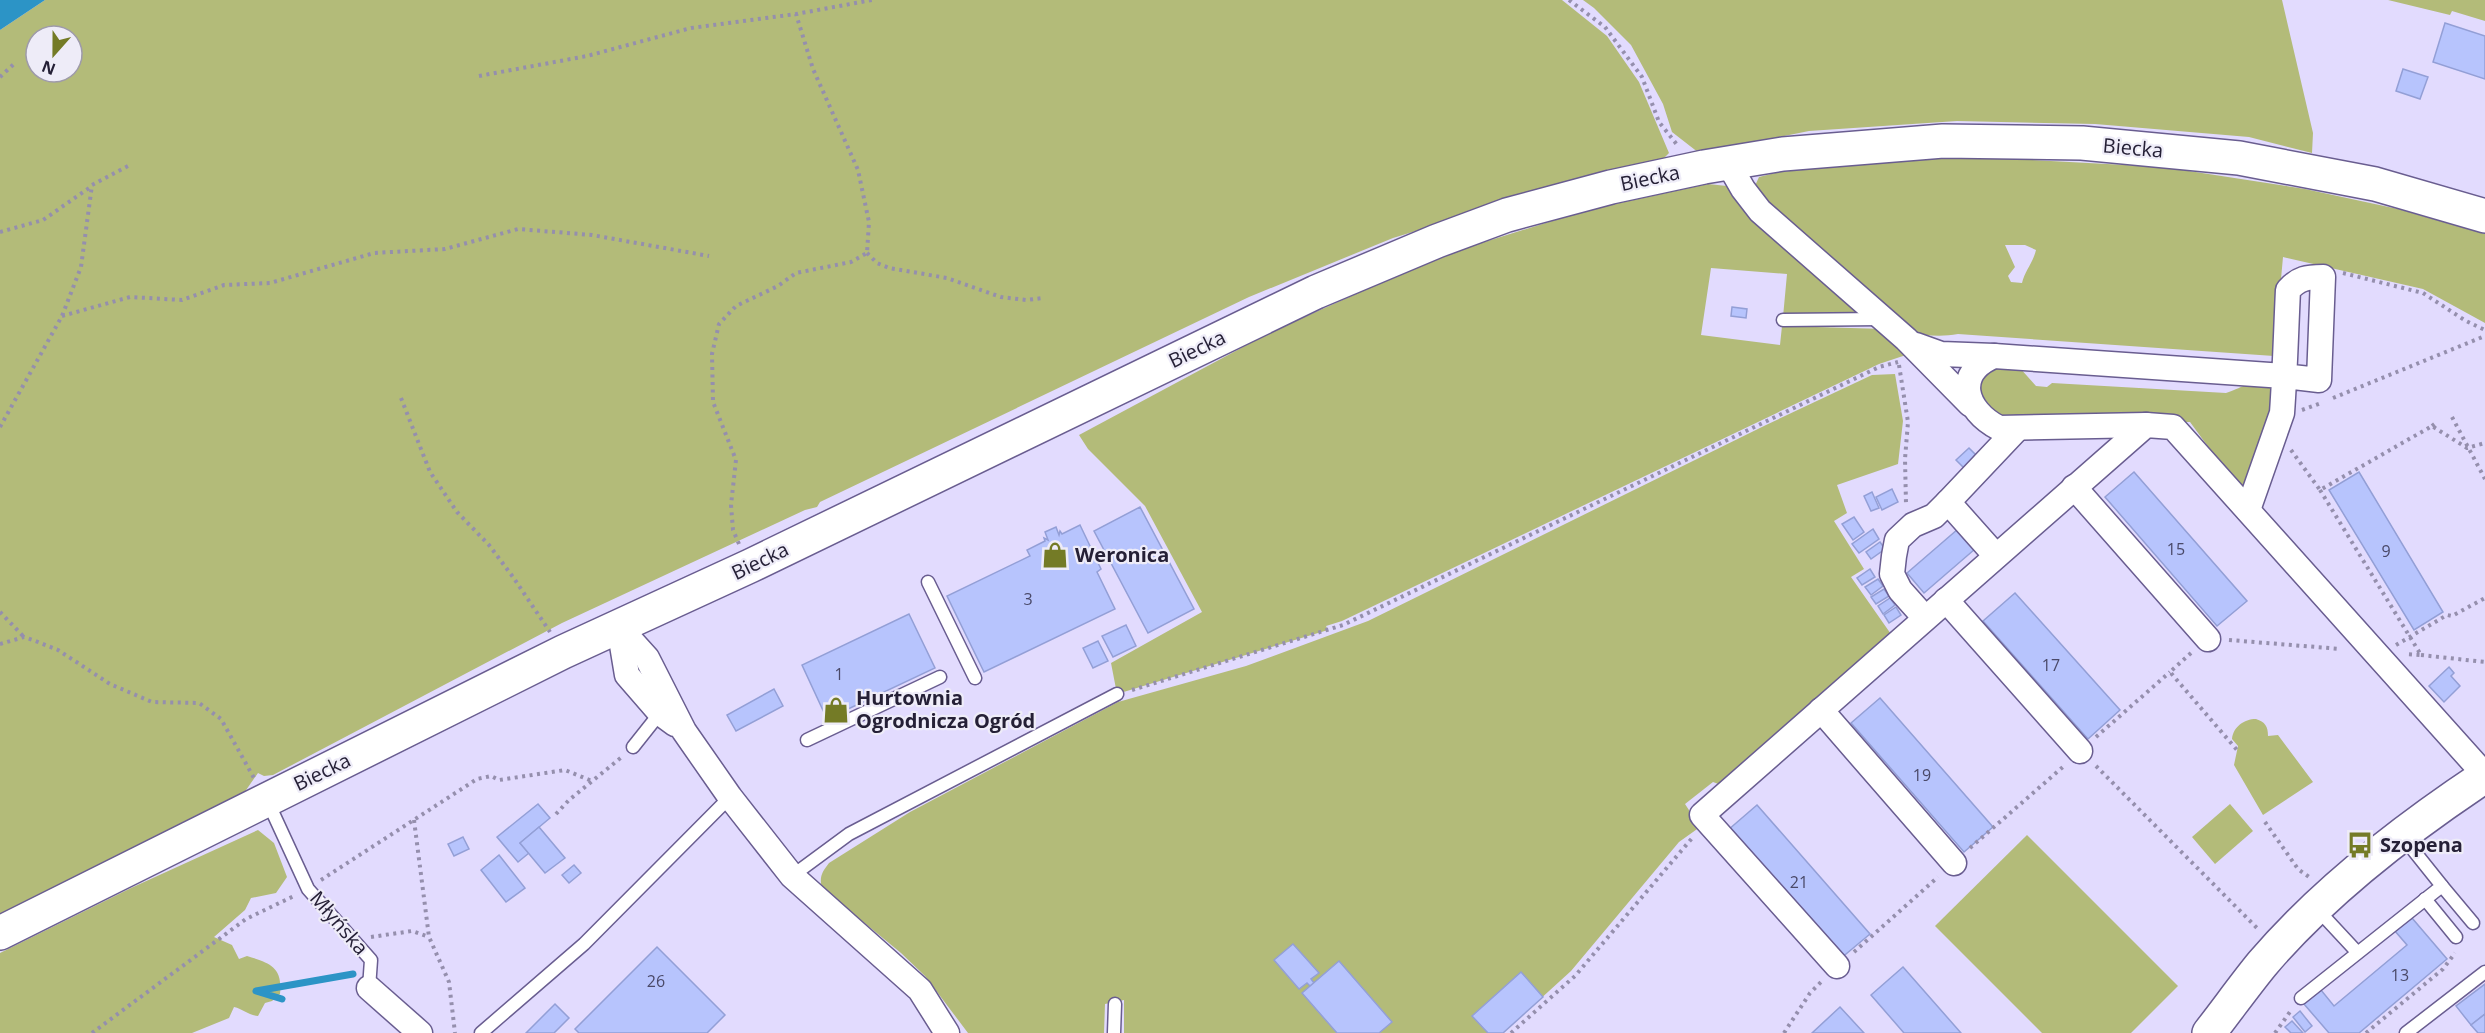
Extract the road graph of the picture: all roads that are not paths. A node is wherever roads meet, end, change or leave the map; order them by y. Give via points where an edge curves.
1 (1716, 165) junction
2 (2485, 216) edge
3 (1783, 320) dead end
4 (1884, 320) junction
5 (1906, 339) junction
6 (1994, 356) junction
7 (1970, 404) junction
8 (2146, 425) junction
9 (2018, 428) junction
10 (2074, 487) junction
11 (1948, 502) junction
12 (2248, 510) junction
13 (1996, 556) junction
14 (928, 582) dead end
15 (1946, 600) junction
16 (1924, 618) junction
17 (619, 627) junction
18 (2208, 639) road end
19 (940, 677) dead end
20 (975, 678) dead end
21 (1117, 694) road end
22 (1821, 710) junction
23 (660, 713) junction
24 (684, 731) junction
25 (807, 740) dead end
26 (633, 747) road end
27 (2080, 751) road end
28 (2485, 776) edge
29 (730, 797) junction
30 (266, 799) junction
31 (2401, 836) junction
32 (1954, 863) dead end
33 (792, 876) junction
34 (2442, 886) junction
35 (2425, 900) junction
36 (2324, 902) junction
37 (2473, 923) dead end
38 (0, 933) edge
39 (2457, 943) road end
40 (2357, 952) junction
41 (1838, 966) dead end
42 (2485, 972) edge
43 (369, 988) joint
44 (2301, 998) road end
45 (1115, 1004) dead end
46 (420, 1033) edge
47 (481, 1033) edge
48 (947, 1033) edge
49 (1114, 1033) edge
50 (2210, 1033) edge
51 (2406, 1033) edge

1 - 2 main road, Biecka via 1783,154 1943,141 2082,143 2240,158 2375,184
1 - 4 street via 1743,189 1760,212
1 - 17 main road, Biecka via 1611,187 1507,215 1426,245 1316,292
3 - 4 lane
4 - 5 street
5 - 6 street via 1941,354
5 - 7 street
6 - 7 street via 1983,361 1972,374
6 - 12 street via 2284,376 2279,418
7 - 9 street via 1991,424
8 - 9 street
8 - 10 street
8 - 12 street via 2173,427
9 - 11 street
10 - 13 street
10 - 18 street
11 - 13 street
11 - 16 street via 1934,516 1912,525 1897,540 1892,574
12 - 28 street
13 - 15 street
14 - 20 lane
15 - 16 street
15 - 27 street
16 - 22 street
17 - 23 street via 627,675
17 - 24 street via 648,658
17 - 30 main road, Biecka
19 - 25 lane
21 - 33 lane via 849,834
22 - 32 street
22 - 41 street via 1702,815
23 - 24 street
23 - 26 lane
24 - 29 street
28 - 31 main road
29 - 33 street
29 - 47 lane via 584,944
30 - 38 main road, Biecka
30 - 43 lane, Młyńska via 308,889 371,960
31 - 34 lane
31 - 36 main road
33 - 48 street via 920,990
34 - 35 lane
34 - 37 lane
35 - 39 lane
35 - 40 lane
36 - 40 lane
36 - 50 main road via 2263,964
40 - 44 lane
42 - 51 lane
43 - 46 street, Młyńska
45 - 49 lane

